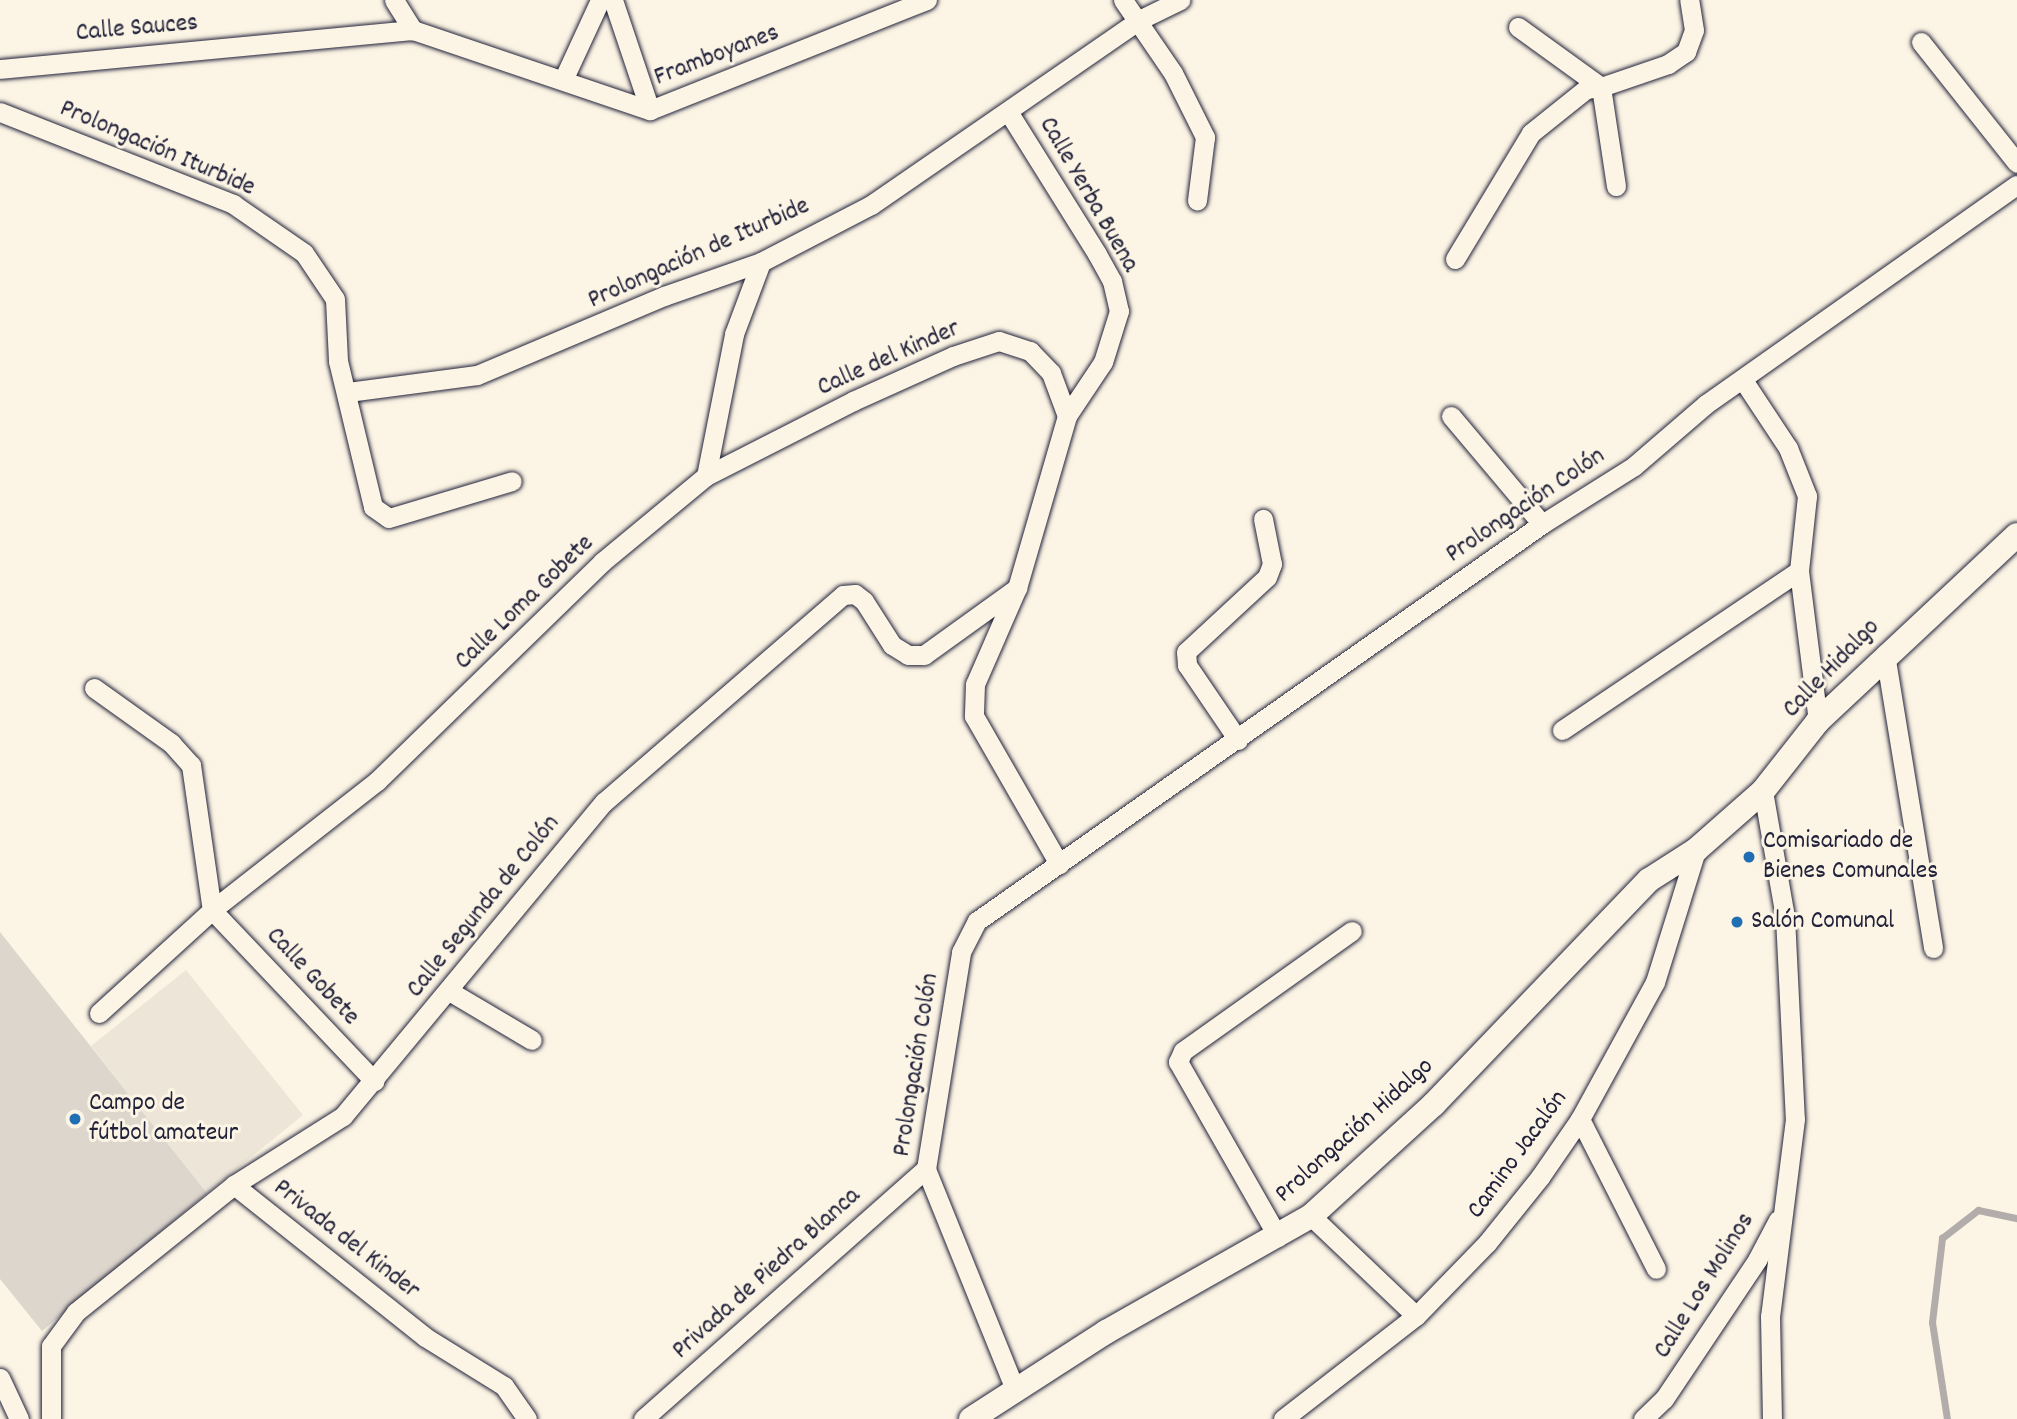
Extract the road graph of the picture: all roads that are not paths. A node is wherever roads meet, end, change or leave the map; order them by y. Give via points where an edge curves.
1 (394, 0) edge
2 (600, 0) edge
3 (613, 0) edge
4 (927, 0) edge
5 (1123, 0) edge
6 (1180, 0) edge
7 (1689, 0) edge
8 (1139, 20) junction
9 (1518, 27) dead end
10 (413, 30) junction
11 (1921, 42) dead end
12 (0, 69) edge
13 (564, 78) junction
14 (1601, 87) junction
15 (650, 110) junction
16 (0, 112) edge
17 (1009, 113) junction
18 (2017, 163) edge
19 (2017, 185) edge
20 (1616, 186) dead end
21 (1197, 200) dead end
22 (1455, 259) dead end
23 (761, 262) junction
24 (1743, 380) junction
25 (348, 392) junction
26 (1067, 416) junction
27 (1451, 416) dead end
28 (706, 475) junction
29 (512, 481) dead end
30 (1263, 519) dead end
31 (1542, 524) junction
32 (2017, 535) edge
33 (1799, 571) junction
34 (1017, 588) junction
35 (1885, 654) junction
36 (94, 688) dead end
37 (1818, 721) junction
38 (1562, 730) dead end
39 (1238, 740) junction
40 (1763, 791) junction
41 (1696, 850) junction
42 (1059, 864) junction
43 (212, 910) junction
44 (1352, 931) dead end
45 (1933, 948) dead end
46 (449, 991) junction
47 (99, 1013) dead end
48 (532, 1040) dead end
49 (374, 1081) junction
50 (1580, 1119) junction
51 (926, 1169) junction
52 (234, 1185) junction
53 (1783, 1210) junction
54 (1311, 1216) junction
55 (1278, 1237) junction
56 (1656, 1269) dead end
57 (1416, 1316) junction
58 (0, 1378) edge
59 (1014, 1387) junction
60 (523, 1411) edge
61 (19, 1419) edge
62 (51, 1419) edge
63 (643, 1419) edge
64 (971, 1419) edge
65 (1283, 1419) edge
66 (1643, 1419) edge
67 (1772, 1419) edge

1 - 10 street
2 - 13 street
3 - 15 street
4 - 15 street, Framboyanes
5 - 8 street
6 - 8 street, Prolongación de Iturbide
7 - 14 street via 1694,30 1686,52 1668,64
8 - 17 street, Prolongación de Iturbide
8 - 21 street via 1173,73 1205,137
9 - 14 street
10 - 12 street, Calle Sauces
10 - 13 street, Calle Sauces
11 - 18 street
13 - 15 street, Framboyanes
14 - 20 street
14 - 22 street via 1586,89 1531,133
16 - 25 street, Prolongación Iturbide via 233,204 304,253 335,299 338,361
17 - 23 street, Prolongación de Iturbide via 871,205
17 - 26 street, Calle Yerba Buena via 1112,281 1119,311 1103,362
19 - 24 street, Prolongación Colón
23 - 25 street, Prolongación de Iturbide via 664,296 477,375
23 - 28 street via 734,334
24 - 31 street, Prolongación Colón via 1706,404 1634,466
24 - 33 street via 1788,448 1807,496
25 - 29 street, Prolongación Iturbide via 373,507 389,518
26 - 28 street, Calle del Kinder via 1051,373 1030,351 999,341 953,356 853,401
26 - 34 street
27 - 31 street
28 - 43 street, Calle Loma Gobete via 602,562 377,780
30 - 39 street via 1272,564 1267,577 1186,652 1187,665
31 - 39 street, Prolongación Colón
32 - 35 street, Calle Hidalgo
33 - 37 street
33 - 38 street
34 - 42 street via 975,684 974,716
34 - 46 street, Calle Segunda de Colón via 924,655 908,655 892,645 864,601 855,594 843,595 604,802
35 - 37 street, Calle Hidalgo
35 - 45 street
36 - 43 street via 171,743 191,765
37 - 40 street, Calle Hidalgo
39 - 42 street, Prolongación Colón
40 - 41 street, Calle Hidalgo
40 - 53 street via 1785,917 1795,1119
41 - 50 street, Camino Jacalón via 1655,982
41 - 54 street, Prolongación Hidalgo via 1649,880 1434,1104
42 - 51 street, Prolongación Colón via 977,921 961,952
43 - 47 street
43 - 49 street, Calle Gobete
44 - 55 street via 1183,1051 1178,1062
46 - 48 street
46 - 49 street, Calle Segunda de Colón
49 - 52 street, Calle Segunda de Colón via 324,1131
50 - 56 street
50 - 57 street, Camino Jacalón via 1487,1243
51 - 59 street, Prolongación Colón
51 - 63 street, Privada de Piedra Blanca
52 - 60 street, Privada del Kinder via 425,1337 504,1386
52 - 62 street, Calle Segunda de Colón via 76,1312 51,1346
53 - 66 street, Calle Los Molinos via 1757,1260 1672,1387
53 - 67 street, Calle Los Molinos via 1770,1316
54 - 55 street, Prolongación Hidalgo
54 - 57 street
55 - 59 street, Prolongación Hidalgo
57 - 65 street, Camino Jacalón
58 - 61 street
59 - 64 street, Prolongación Hidalgo

